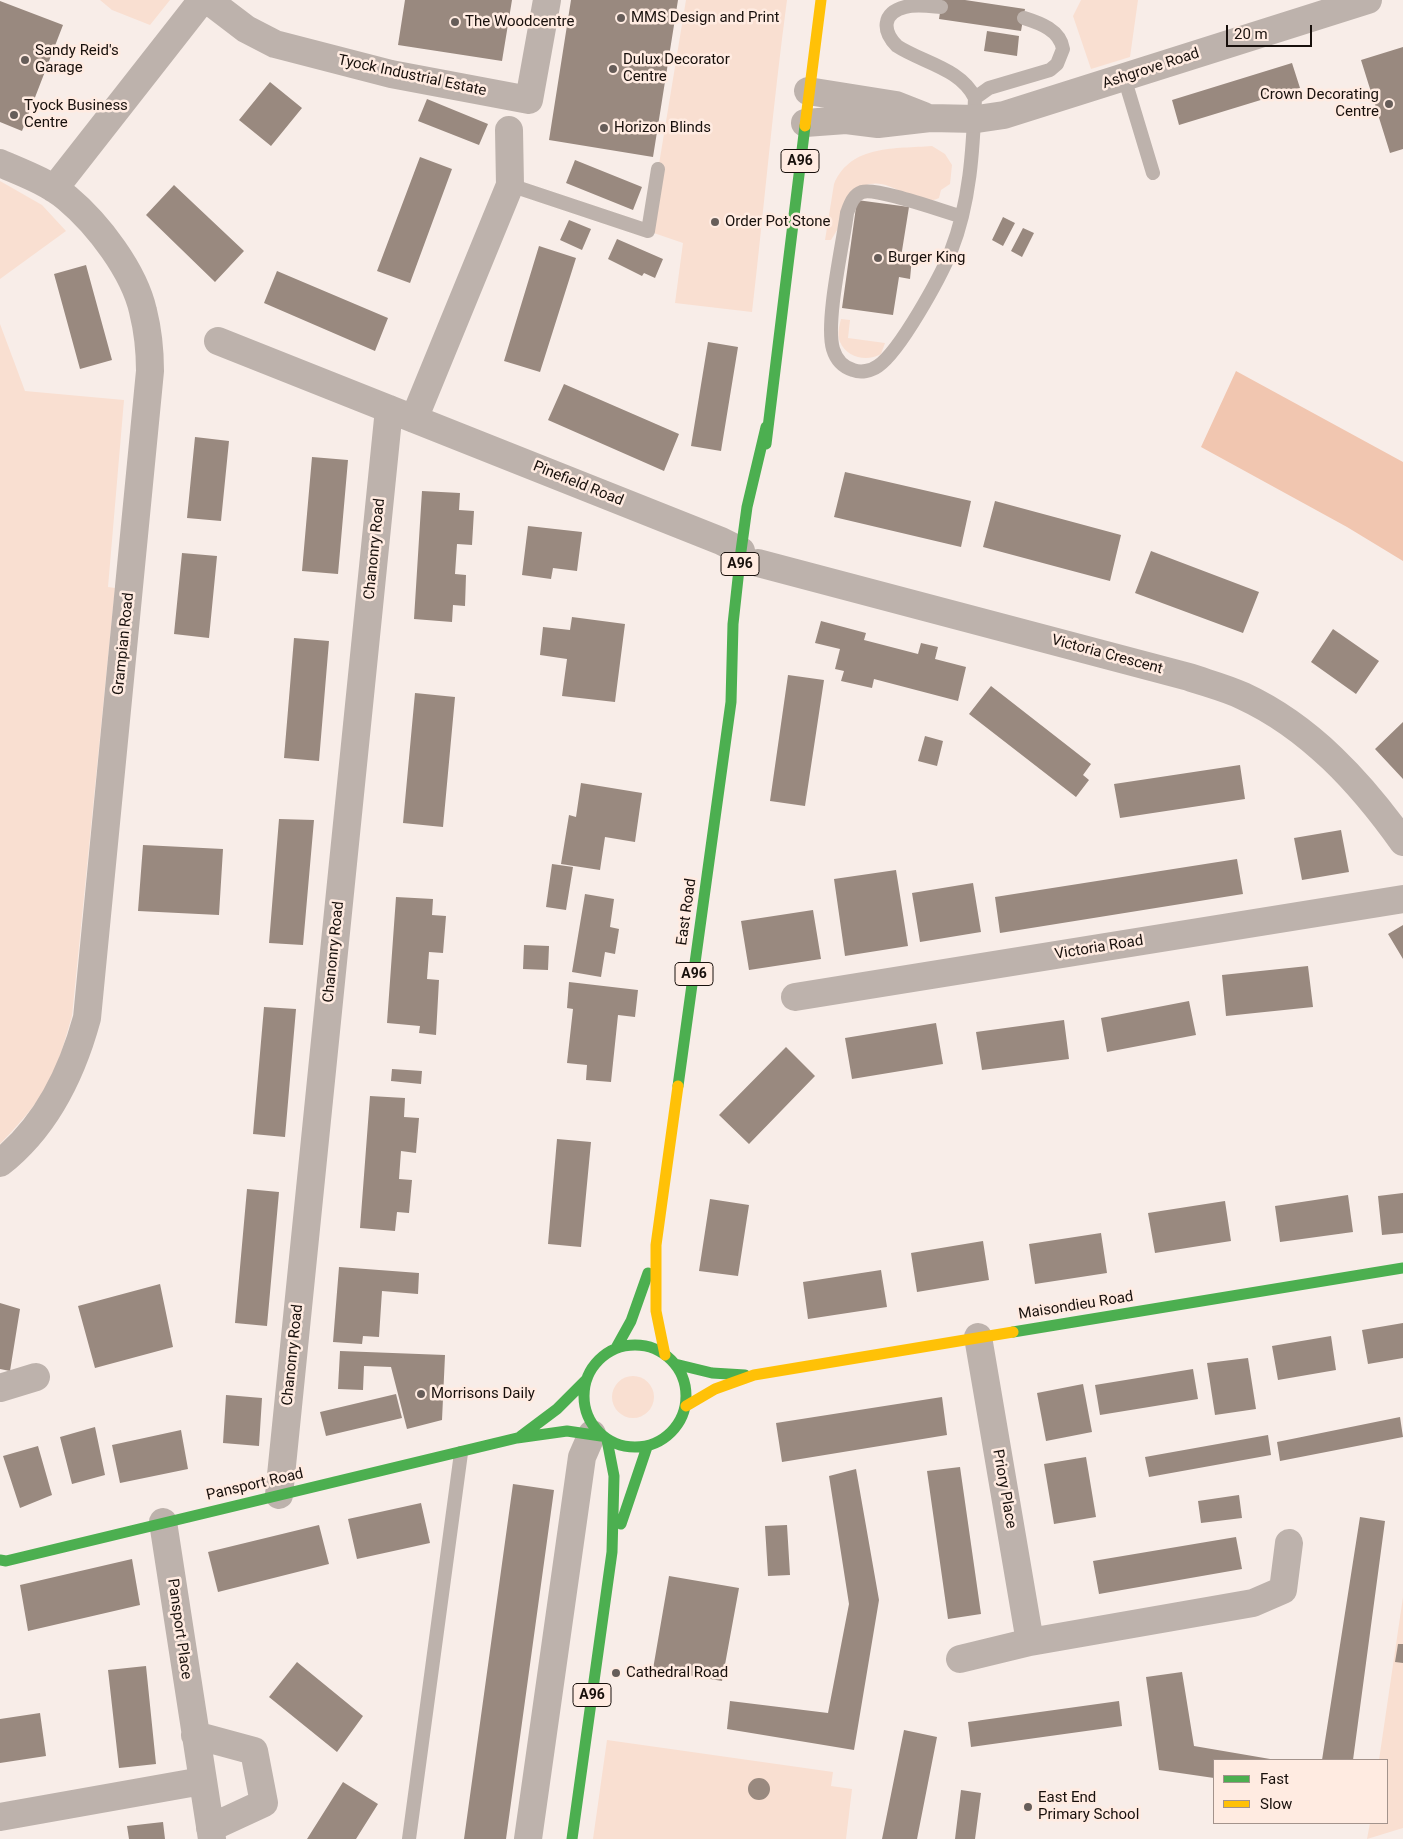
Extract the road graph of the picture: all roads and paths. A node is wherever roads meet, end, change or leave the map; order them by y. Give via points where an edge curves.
1 (202, 0) edge
2 (208, 0) edge
3 (547, 0) edge
4 (821, 0) edge
5 (1368, 0) edge
6 (941, 7) dead end
7 (1024, 18) dead end
8 (1124, 77) junction
9 (808, 91) junction
10 (974, 109) junction
11 (930, 118) junction
12 (804, 123) junction
13 (508, 130) dead end
14 (0, 163) edge
15 (658, 168) dead end
16 (1153, 173) dead end
17 (510, 184) junction
18 (54, 189) junction
19 (960, 216) junction
20 (218, 340) dead end
21 (402, 414) junction
22 (766, 427) junction
23 (765, 484) dead end
24 (754, 559) junction
25 (743, 656) dead end
26 (731, 702) junction
27 (1403, 842) edge
28 (1403, 900) edge
29 (795, 998) dead end
30 (0, 1163) edge
31 (656, 1245) junction
32 (1403, 1268) edge
33 (978, 1337) junction
34 (616, 1348) junction
35 (665, 1355) junction
36 (675, 1364) junction
37 (754, 1375) junction
38 (36, 1377) dead end
39 (586, 1380) junction
40 (0, 1388) edge
41 (686, 1406) junction
42 (600, 1436) junction
43 (517, 1438) junction
44 (647, 1446) junction
45 (461, 1453) junction
46 (279, 1495) junction
47 (163, 1522) junction
48 (1288, 1543) dead end
49 (612, 1552) junction
50 (0, 1560) edge
51 (1030, 1642) junction
52 (960, 1659) dead end
53 (194, 1735) junction
54 (202, 1781) junction
55 (0, 1817) edge
56 (211, 1834) edge
57 (409, 1839) edge
58 (528, 1839) edge
59 (572, 1839) edge

1 - 18 street
2 - 3 street, Tyock Industrial Estate via 246,29 275,44 391,74 529,100
4 - 9 main road, A96
5 - 8 street, Ashgrove Road
6 - 10 lane via 912,5 898,9 888,19 886,32 906,52 943,68 963,82 970,89
7 - 10 lane via 1048,28 1060,40 1063,49 1057,64 1050,70 989,88
8 - 10 street, Ashgrove Road via 1004,115
8 - 16 lane
9 - 11 street, Ashgrove Road via 896,104
9 - 12 main road, A96
10 - 11 street, Ashgrove Road
10 - 19 lane via 971,166
11 - 12 street, Ashgrove Road via 878,124 846,120
12 - 22 main road, A96
13 - 17 street
14 - 18 street, Grampian Road
15 - 17 lane via 648,231
17 - 21 street
18 - 30 street, Grampian Road via 68,199 109,244 126,271 143,309 150,371 87,1018 77,1053 58,1092 31,1133
19 - 19 lane via 950,254 908,328 882,363 862,372 849,369 836,356 832,344 832,318 851,203 858,193 869,190
20 - 21 street, Pinefield Road
21 - 24 street, Pinefield Road via 721,541
21 - 46 street, Chanonry Road
22 - 23 main road, A96
22 - 24 main road, A96 via 747,507
24 - 26 main road, A96 via 733,624
24 - 27 street, Victoria Crescent via 1189,677 1243,696 1297,728 1330,757 1377,806
25 - 26 main road, A96
26 - 31 main road, East Road / A96
28 - 29 street, Victoria Road
31 - 34 main road, A96 via 637,1309 628,1332
31 - 35 main road, A96 via 656,1312
32 - 33 main road, Maisondieu Road
33 - 37 main road, Maisondieu Road
33 - 51 street, Priory Place
34 - 35 main road via 632,1345 650,1347
34 - 39 main road, A96 via 597,1361
35 - 36 main road
36 - 37 main road via 712,1373
36 - 41 main road via 686,1388
37 - 41 main road via 715,1389
38 - 40 street
39 - 42 main road, A96 via 583,1392 587,1416
39 - 43 main road via 557,1409
41 - 44 main road via 672,1432
42 - 43 main road via 567,1431
42 - 44 main road via 627,1447
42 - 49 main road, A96 via 614,1476
42 - 58 street via 582,1457
43 - 45 main road, Pansport Road
44 - 49 main road, A96
45 - 46 main road, Pansport Road
45 - 57 lane
46 - 47 main road, Pansport Road
47 - 50 main road, Pansport Road
47 - 53 street, Pansport Place
48 - 51 street via 1283,1590 1253,1603
49 - 59 main road, A96
51 - 52 street
53 - 54 street, Pansport Place
53 - 56 street, Pansport Place via 254,1751 264,1803
54 - 55 street
54 - 56 street, Pansport Place

